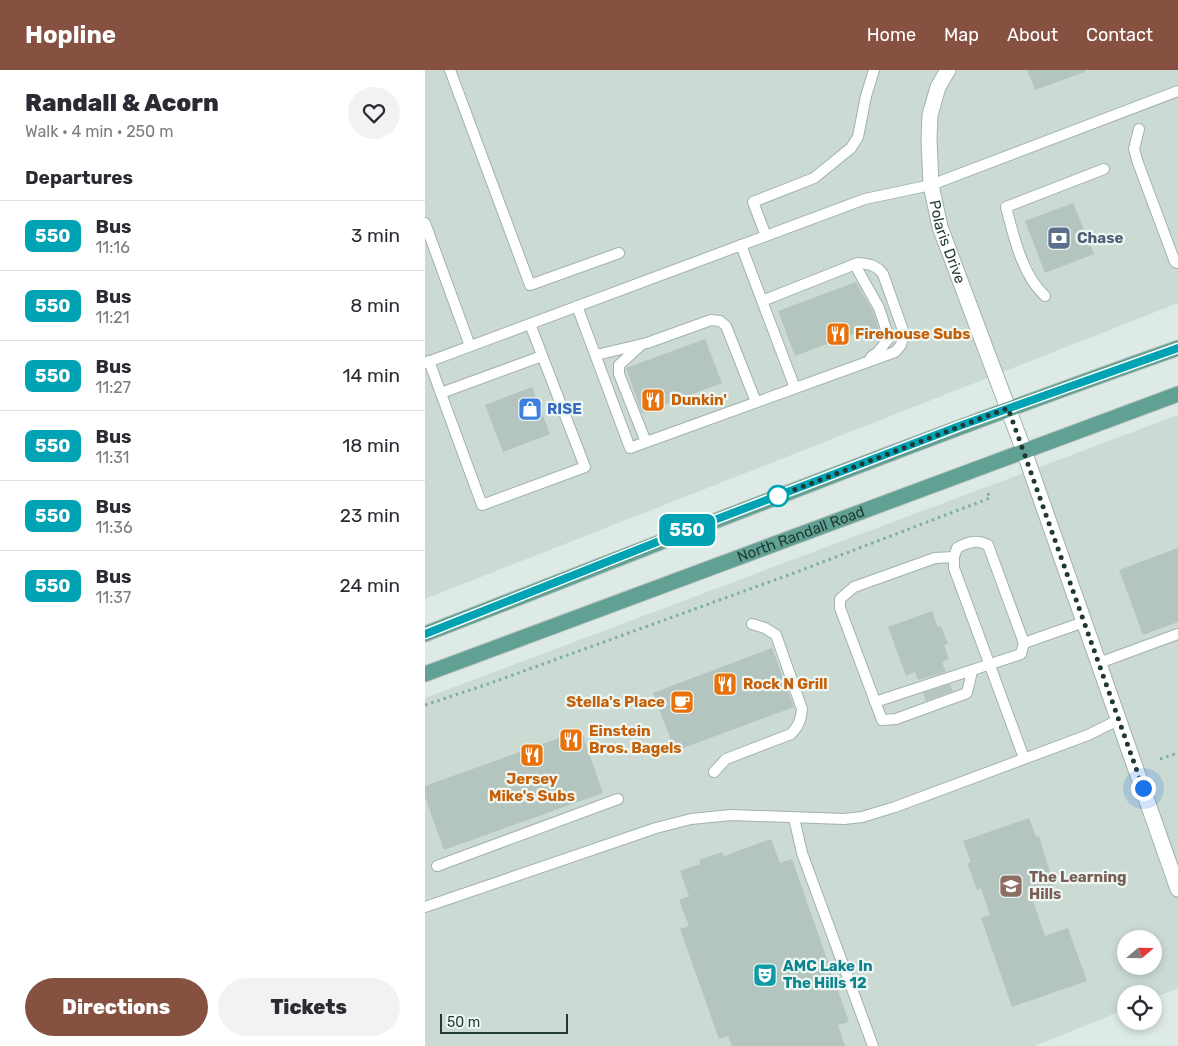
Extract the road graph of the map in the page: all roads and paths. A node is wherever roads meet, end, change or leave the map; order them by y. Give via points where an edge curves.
1 (450, 70) edge
2 (874, 70) edge
3 (948, 70) edge
4 (1178, 91) edge
5 (1139, 129) dead end
6 (1104, 169) dead end
7 (931, 185) junction
8 (425, 223) edge
9 (766, 236) junction
10 (741, 245) junction
11 (619, 253) dead end
12 (1178, 263) edge
13 (855, 265) junction
14 (1045, 296) dead end
15 (762, 301) junction
16 (577, 306) junction
17 (530, 324) junction
18 (641, 344) junction
19 (470, 346) junction
20 (1178, 348) edge
21 (596, 355) junction
22 (542, 356) junction
23 (427, 362) edge
24 (855, 366) junction
25 (795, 388) junction
26 (441, 394) junction
27 (1178, 394) edge
28 (756, 402) junction
29 (1008, 408) junction
30 (646, 442) junction
31 (1024, 451) junction
32 (987, 491) dead end
33 (954, 557) junction
34 (1084, 622) junction
35 (752, 624) dead end
36 (425, 634) edge
37 (1178, 634) edge
38 (1024, 643) junction
39 (1099, 662) junction
40 (989, 665) junction
41 (972, 671) junction
42 (425, 674) edge
43 (875, 702) junction
44 (425, 705) edge
45 (1120, 719) junction
46 (1178, 753) edge
47 (1023, 758) junction
48 (1160, 759) dead end
49 (714, 772) dead end
50 (618, 799) dead end
51 (794, 818) junction
52 (437, 866) dead end
53 (1178, 888) edge
54 (425, 907) edge
55 (873, 1046) edge

1 - 11 lane via 530,285
2 - 9 lane via 865,96 858,137 851,148 815,178 753,202
3 - 7 street, Polaris Drive via 938,87 930,115
4 - 7 lane
5 - 12 lane via 1134,149 1138,163
6 - 14 lane via 1006,207 1031,280
7 - 9 lane via 865,199
7 - 29 street, Polaris Drive via 940,227
8 - 19 lane
9 - 10 lane
10 - 15 lane
10 - 16 lane
13 - 15 lane
13 - 24 lane via 879,308 889,338 878,352
13 - 24 lane via 877,266 883,274 904,333 895,352
15 - 25 lane
16 - 17 lane
16 - 21 lane
17 - 19 lane
17 - 22 lane
18 - 21 lane
18 - 28 lane via 711,320 720,321 725,326
18 - 30 lane via 619,365 619,374
19 - 23 lane
20 - 29 main road
21 - 30 lane via 630,448
22 - 26 lane
22 - 26 lane via 585,467 482,505
23 - 26 lane
24 - 25 lane
25 - 28 lane
27 - 31 main road, North Randall Road
28 - 30 lane
29 - 31 street, Polaris Drive
29 - 36 main road
31 - 34 street, Polaris Drive
31 - 42 main road, North Randall Road
32 - 44 path via 990,498 794,573
33 - 38 lane via 957,548 971,542 981,541 988,545
33 - 40 lane via 954,568
33 - 43 lane via 935,558 854,587 840,599 843,616
34 - 38 lane
34 - 39 street, Polaris Drive
35 - 49 lane via 776,635 802,709 801,718 791,734 726,759
37 - 39 lane
38 - 40 lane via 1021,654
39 - 45 street, Polaris Drive
40 - 41 lane
40 - 47 lane
41 - 43 lane
41 - 43 lane via 967,693 896,719 882,720
45 - 47 lane via 1088,735
45 - 53 street, Polaris Drive
46 - 48 path
47 - 51 lane via 895,808 862,816
50 - 52 lane
51 - 54 lane via 740,815 691,819
51 - 55 lane via 802,853

